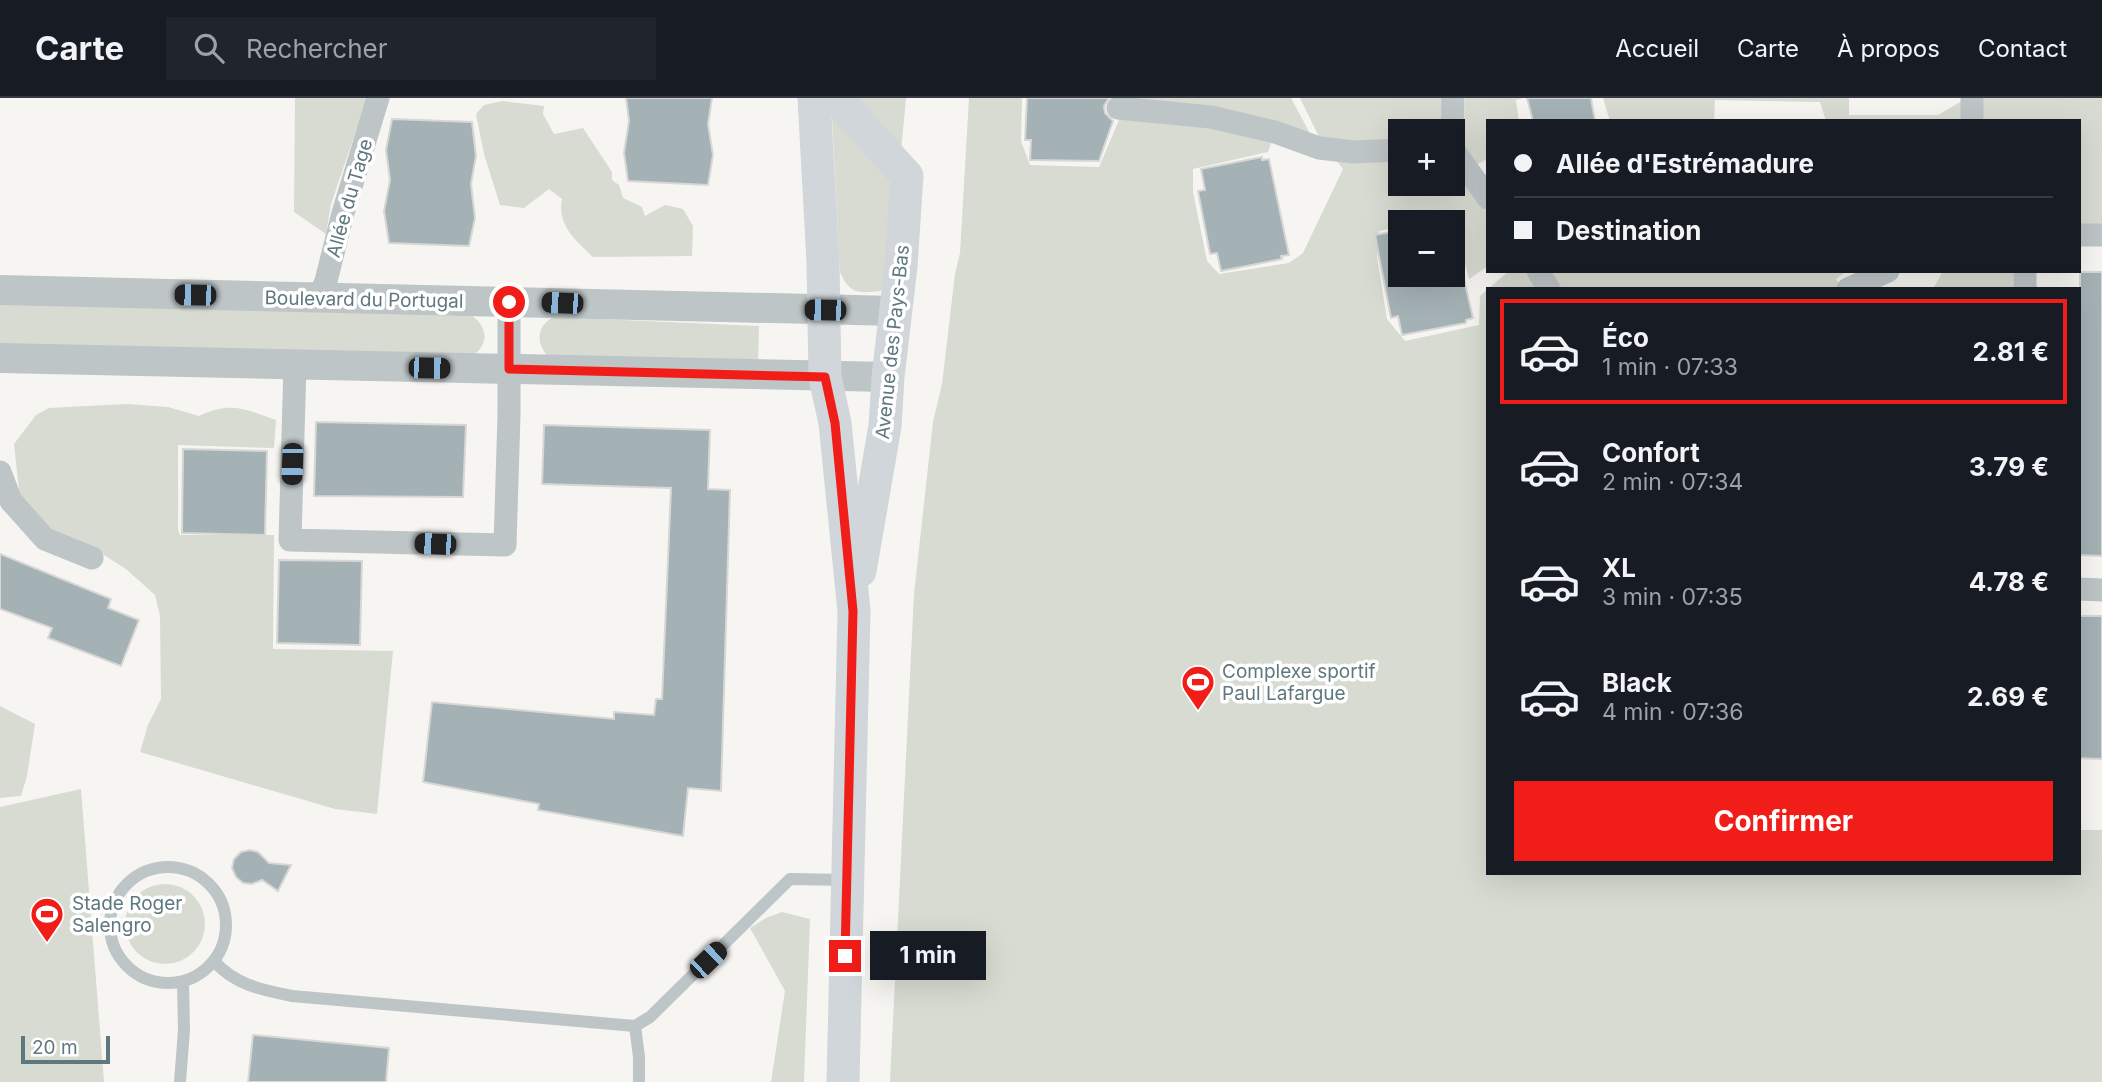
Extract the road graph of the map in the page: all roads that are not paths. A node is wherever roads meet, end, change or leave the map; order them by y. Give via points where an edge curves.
1 (378, 98) edge
2 (814, 98) edge
3 (836, 98) edge
4 (1453, 98) edge
5 (1972, 98) edge
6 (1118, 108) dead end
7 (1453, 119) edge
8 (1972, 119) edge
9 (1388, 151) edge
10 (1465, 166) edge
11 (1486, 195) edge
12 (2081, 234) edge
13 (2102, 235) edge
14 (1884, 273) edge
15 (1852, 287) edge
16 (0, 290) edge
17 (319, 298) junction
18 (509, 302) junction
19 (825, 310) junction
20 (896, 311) junction
21 (0, 358) edge
22 (295, 365) junction
23 (509, 369) junction
24 (825, 377) junction
25 (888, 377) junction
26 (0, 471) edge
27 (92, 558) dead end
28 (2081, 589) edge
29 (2102, 590) edge
30 (853, 611) junction
31 (847, 880) junction
32 (214, 961) junction
33 (183, 982) junction
34 (635, 1026) junction
35 (180, 1082) edge
36 (639, 1082) edge
37 (843, 1082) edge

1 - 17 street, Allée du Tage
2 - 19 main road, Avenue des Pays-Bas
3 - 20 main road, Avenue des Pays-Bas via 907,176
4 - 7 street
5 - 8 street
6 - 9 street via 1234,121 1319,148
10 - 11 street
12 - 13 street
14 - 15 street
16 - 17 street, Boulevard du Portugal
17 - 18 street, Boulevard du Portugal
18 - 19 street, Boulevard du Portugal
18 - 23 street
19 - 20 street, Boulevard du Portugal
19 - 24 main road, Avenue des Pays-Bas
20 - 25 main road, Avenue des Pays-Bas
21 - 22 street
22 - 23 street
22 - 23 street via 290,540 505,545
23 - 24 street
24 - 25 street
24 - 30 main road, Avenue des Pays-Bas via 835,423
25 - 30 main road, Avenue des Pays-Bas via 882,445
26 - 27 street via 11,501 45,539
28 - 29 street
30 - 31 main road, Avenue des Pays-Bas
31 - 34 lane via 790,879 650,1017
31 - 37 main road, Avenue des Pays-Bas
32 - 33 lane
32 - 33 lane via 224,944 227,924 214,888 181,868 142,872 126,883 115,899 109,917 110,936 117,954 145,980
32 - 34 lane via 239,982 292,996
33 - 35 lane
34 - 36 lane

